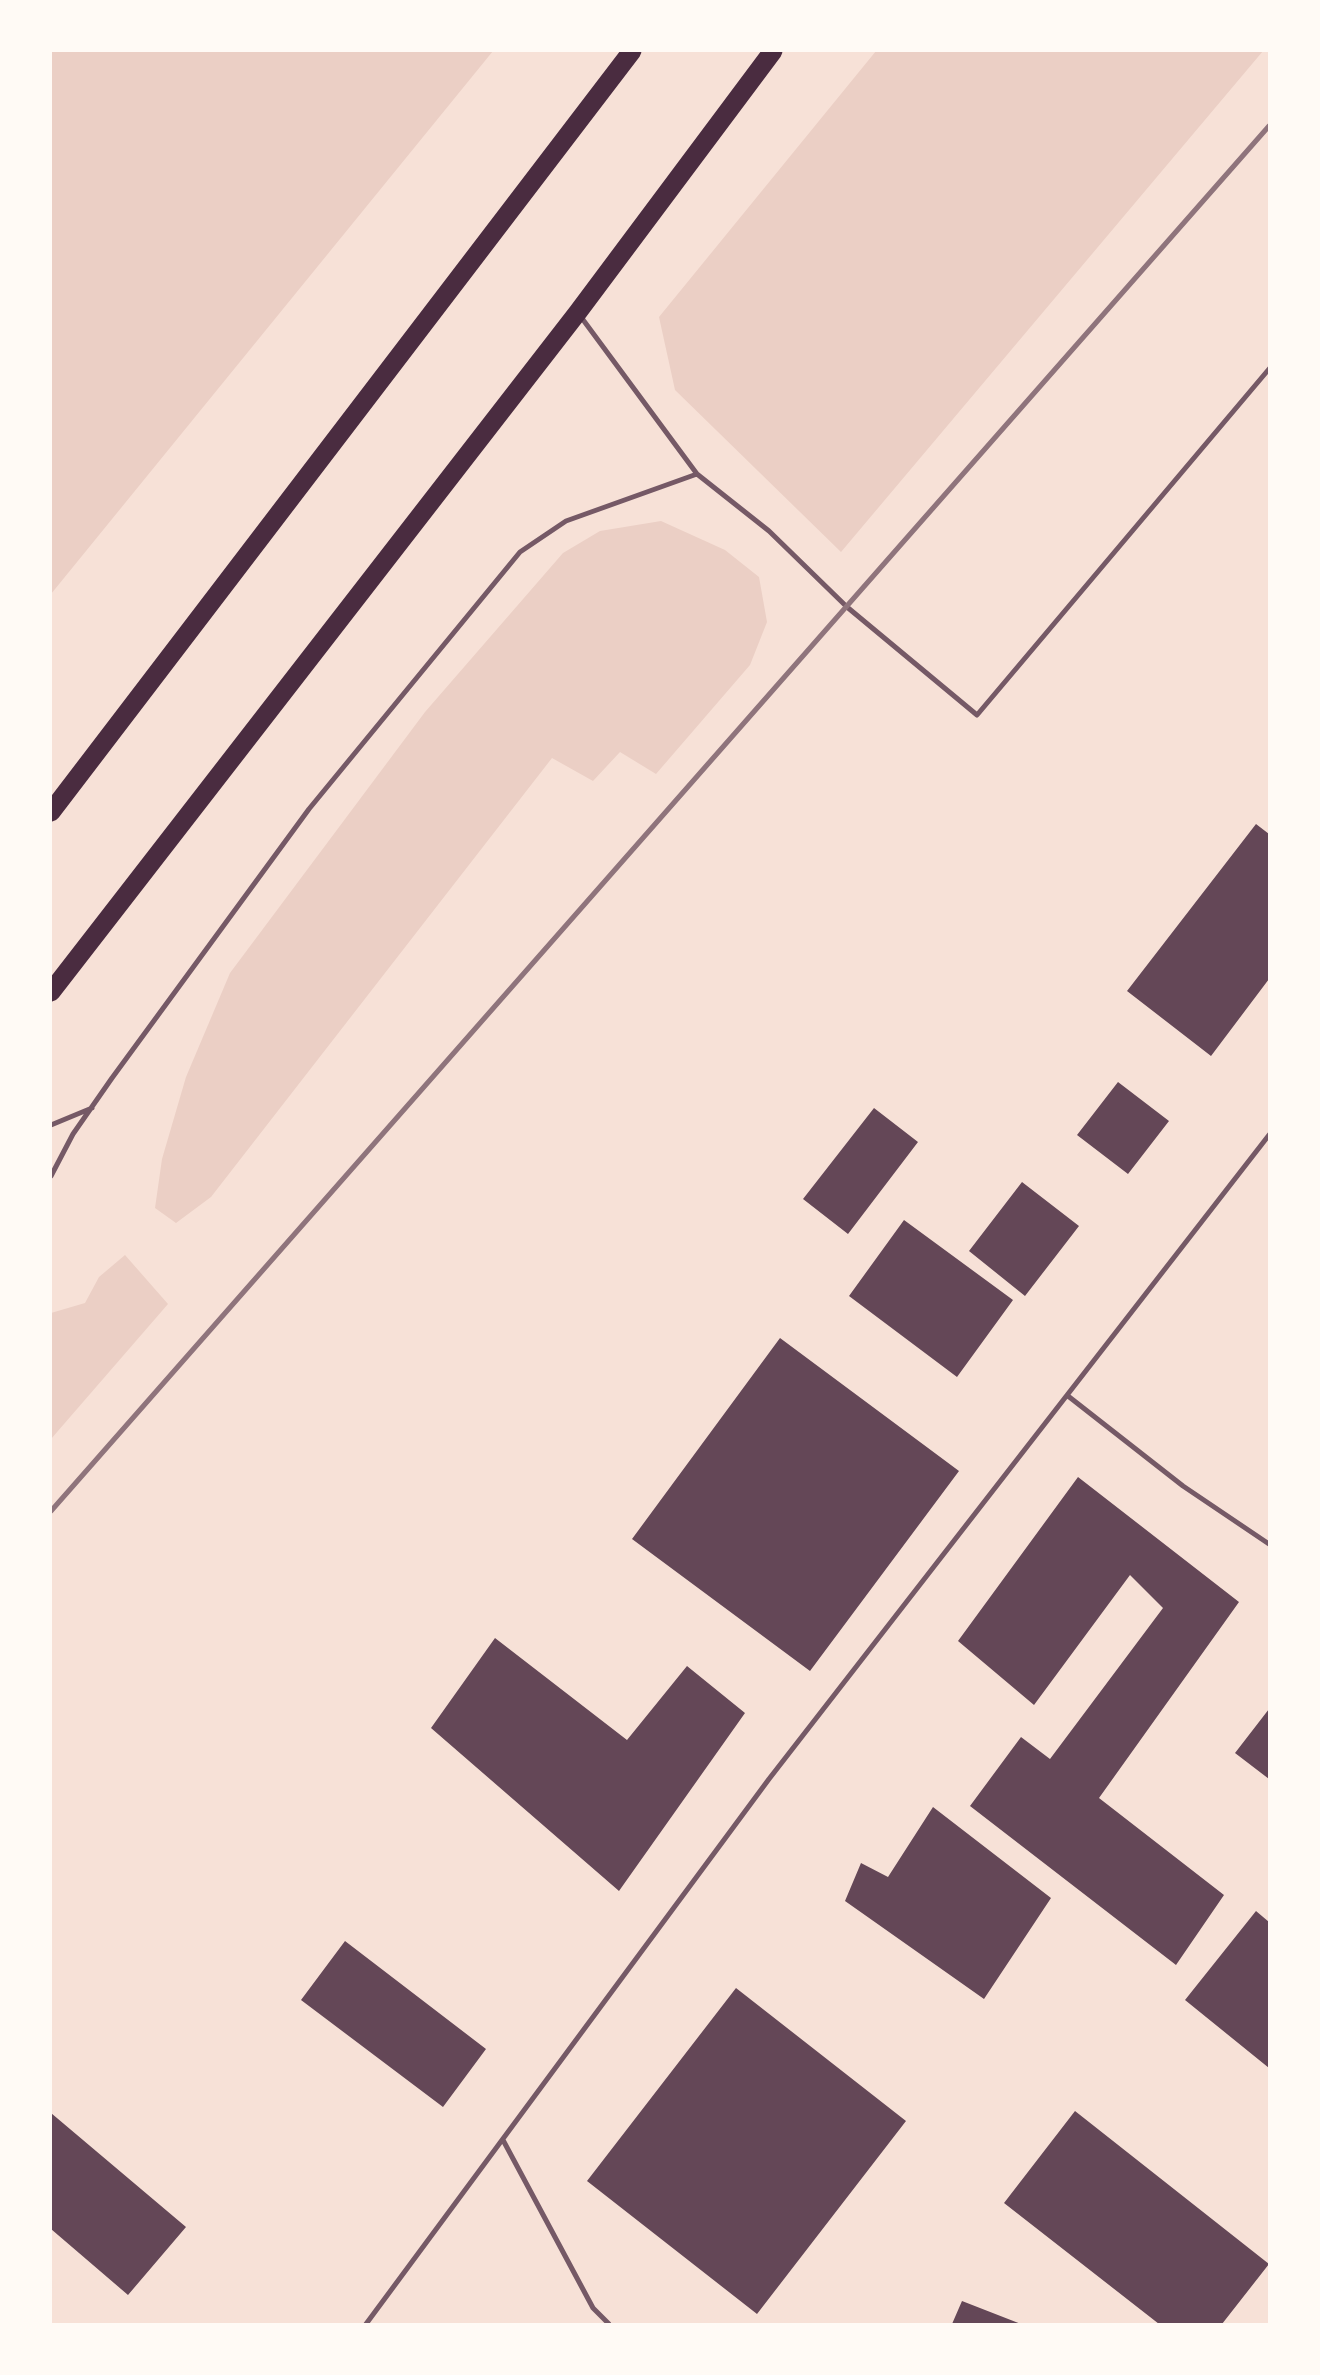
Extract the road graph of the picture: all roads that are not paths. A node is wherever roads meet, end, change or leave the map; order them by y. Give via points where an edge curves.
1 (632, 51) edge
2 (773, 51) edge
3 (578, 312) junction
4 (1269, 369) edge
5 (697, 474) junction
6 (51, 812) edge
7 (51, 992) edge
8 (92, 1108) junction
9 (51, 1125) edge
10 (1269, 1135) edge
11 (51, 1176) edge
12 (1068, 1396) junction
13 (1269, 1544) edge
14 (503, 2140) junction
15 (366, 2324) edge
16 (609, 2324) edge

1 - 6 highway
2 - 3 highway
3 - 5 lane
3 - 7 highway
4 - 5 lane via 976,715 847,607 769,531
5 - 8 lane via 566,521 520,552 309,809
8 - 9 lane
8 - 11 lane
10 - 12 lane
12 - 13 lane via 1183,1486
12 - 14 lane via 769,1779
14 - 15 lane
14 - 16 lane via 593,2308

